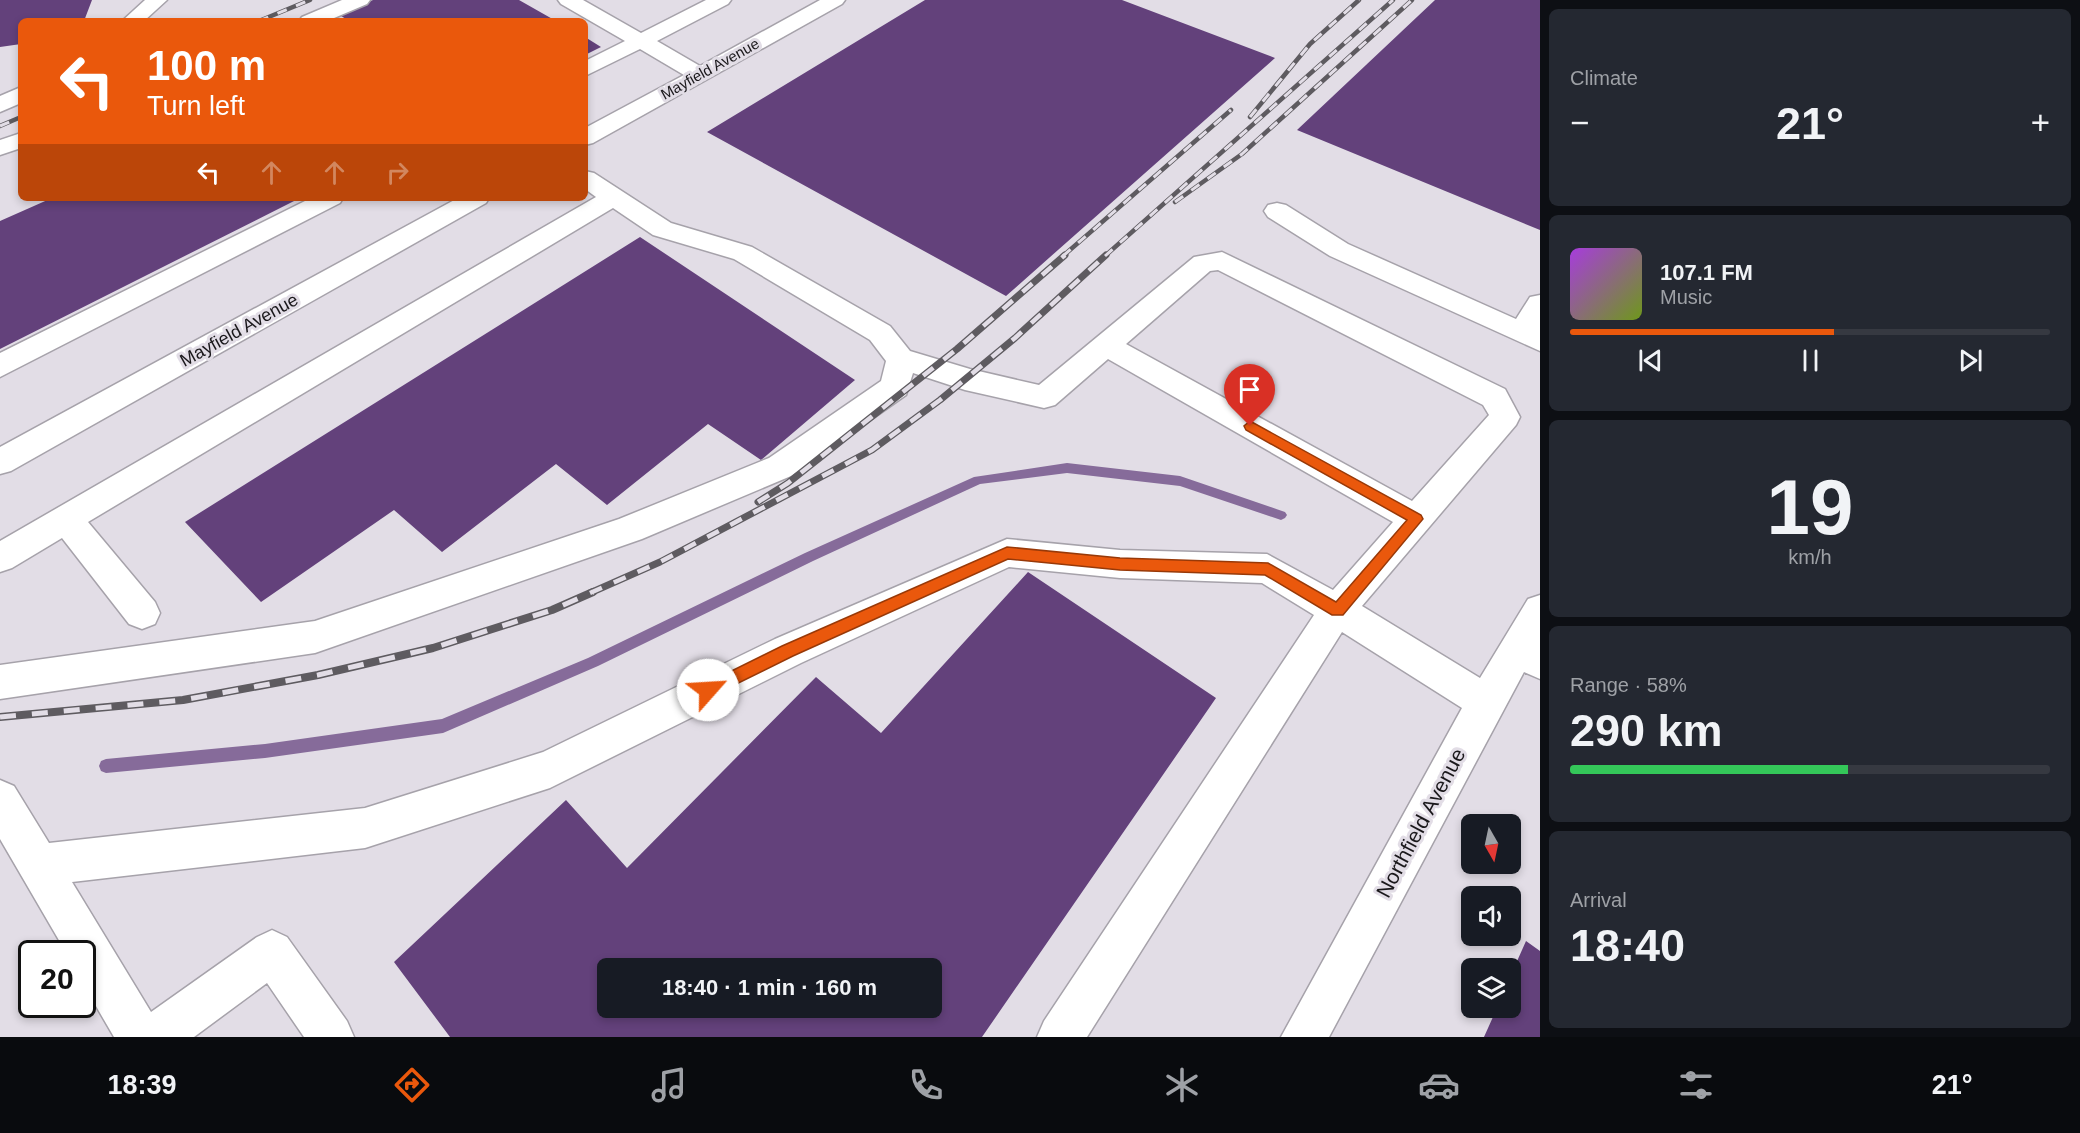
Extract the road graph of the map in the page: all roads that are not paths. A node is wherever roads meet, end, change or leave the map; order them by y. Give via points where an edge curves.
1 (157, 0) edge
2 (360, 0) edge
3 (568, 0) edge
4 (721, 0) edge
5 (835, 0) edge
6 (136, 18) edge
7 (316, 18) edge
8 (641, 41) junction
9 (588, 68) edge
10 (700, 75) junction
11 (18, 96) edge
12 (0, 105) edge
13 (588, 136) edge
14 (18, 141) edge
15 (0, 148) edge
16 (588, 180) edge
17 (614, 197) junction
18 (325, 201) edge
19 (472, 201) edge
20 (1277, 211) dead end
21 (1540, 304) edge
22 (1531, 337) edge
23 (1105, 345) junction
24 (901, 360) junction
25 (0, 366) edge
26 (0, 462) edge
27 (66, 519) junction
28 (1416, 519) junction
29 (0, 558) edge
30 (1337, 610) junction
31 (1540, 610) edge
32 (142, 613) dead end
33 (1529, 655) edge
34 (0, 682) edge
35 (1486, 702) junction
36 (0, 800) edge
37 (37, 865) junction
38 (140, 1037) edge
39 (156, 1037) edge
40 (330, 1037) edge
41 (1060, 1037) edge
42 (1304, 1037) edge

1 - 6 lane
2 - 7 lane
3 - 8 lane
4 - 8 lane
5 - 10 lane, Mayfield Avenue
8 - 9 lane
8 - 10 lane
10 - 13 lane, Mayfield Avenue
11 - 12 lane
14 - 15 lane
16 - 17 lane
17 - 24 lane via 662,229 743,253 880,333
17 - 27 lane
18 - 25 lane
19 - 26 lane, Mayfield Avenue
20 - 22 lane via 1339,250
21 - 22 lane
23 - 24 lane via 1044,397
23 - 28 lane
23 - 28 lane via 1203,262 1222,261 1494,397 1505,417
24 - 34 lane via 895,387 780,467 630,529 315,637
27 - 29 lane
27 - 32 lane
28 - 30 lane
30 - 35 lane
30 - 37 lane via 1268,569 1120,564 1007,553 788,651 539,772 365,828
30 - 41 lane
31 - 33 lane, Northfield Avenue
33 - 35 lane, Northfield Avenue
35 - 42 lane, Northfield Avenue
36 - 37 lane
37 - 38 lane
39 - 40 lane via 272,952

